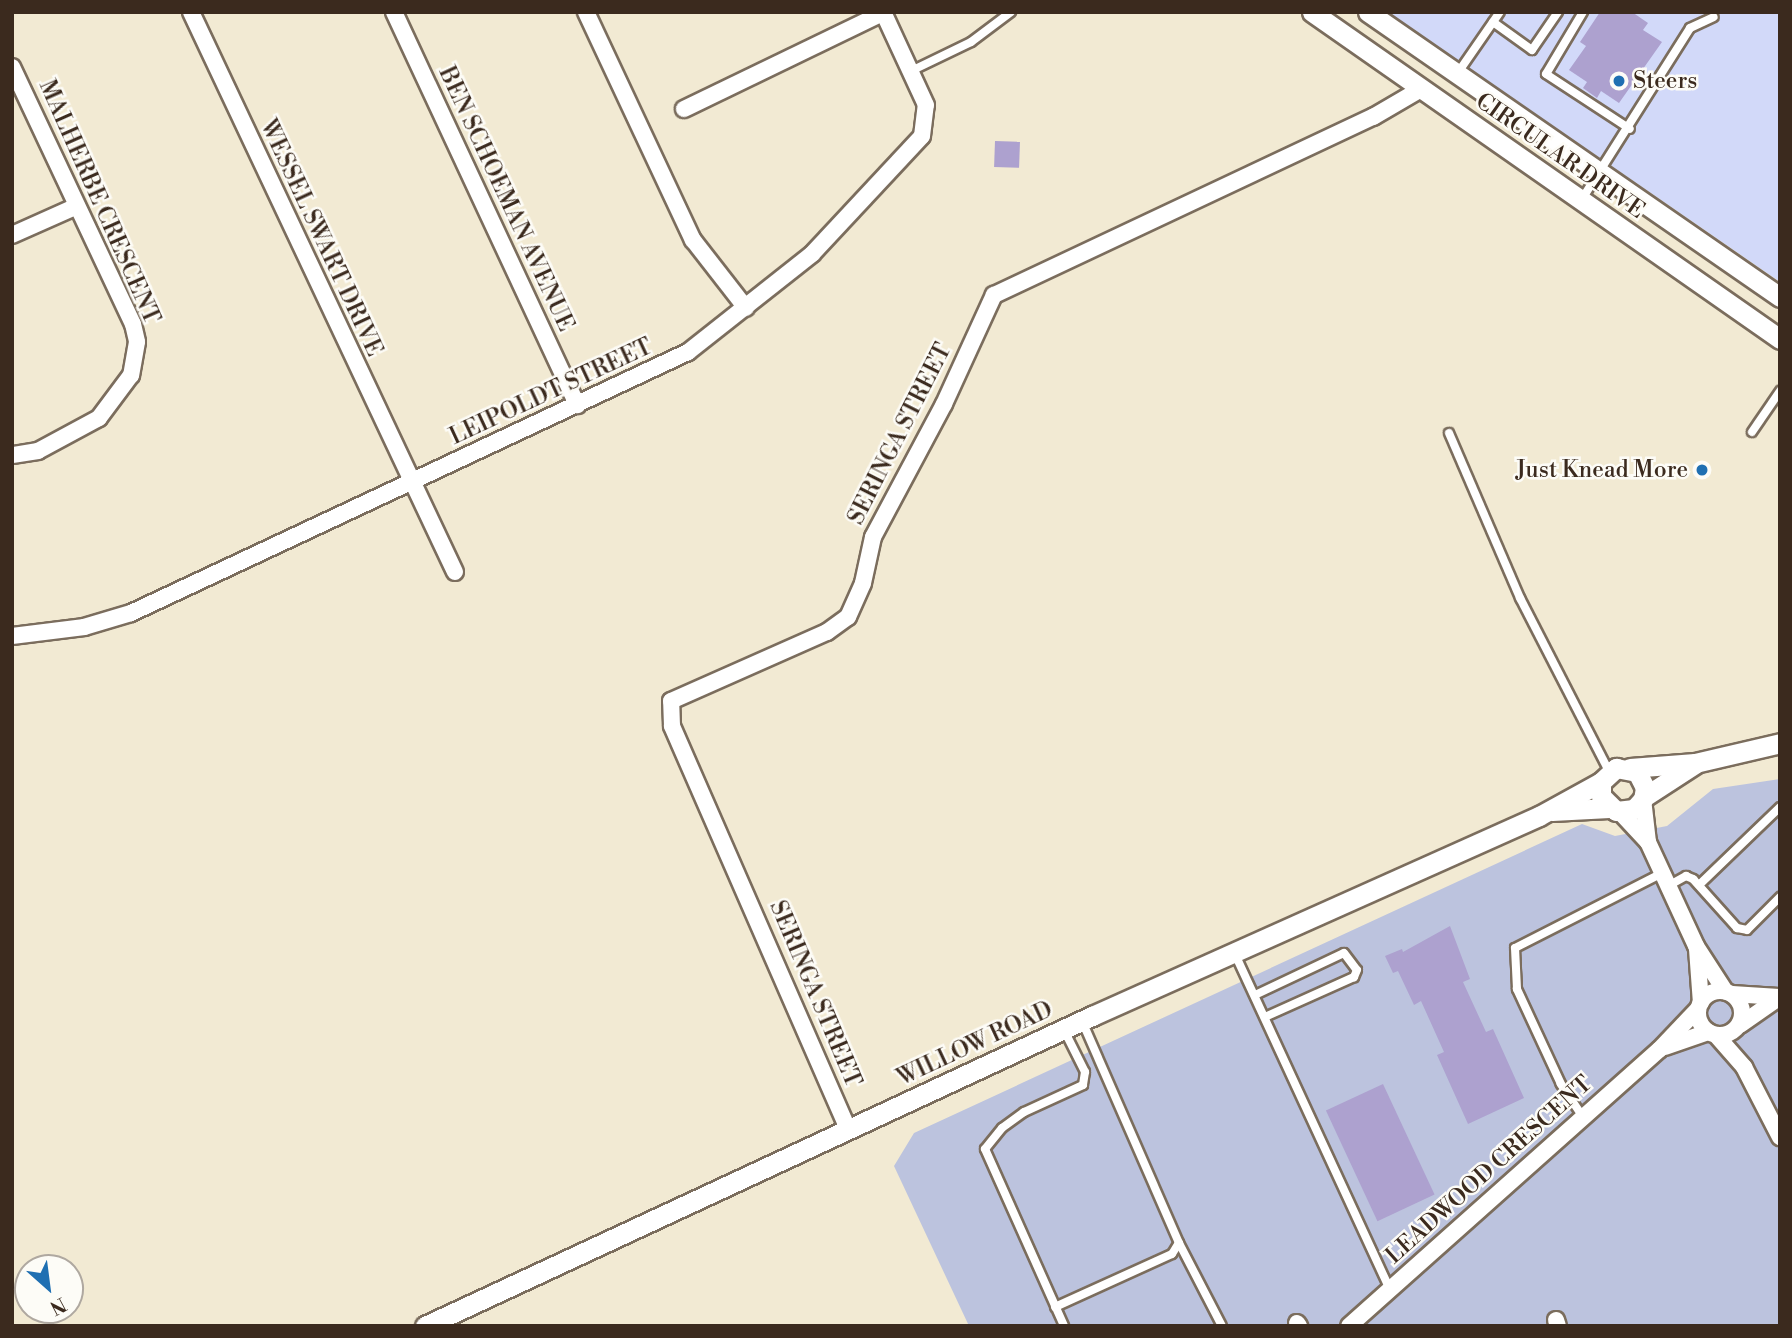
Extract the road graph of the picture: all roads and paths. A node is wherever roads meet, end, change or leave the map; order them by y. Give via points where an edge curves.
1 (191, 12) edge
2 (394, 12) edge
3 (586, 12) edge
4 (1012, 12) edge
5 (1312, 12) edge
6 (1368, 12) edge
7 (1500, 12) edge
8 (1558, 12) edge
9 (1583, 12) edge
10 (883, 13) edge
11 (1714, 17) dead end
12 (1493, 22) junction
13 (12, 66) edge
14 (911, 71) junction
15 (1457, 74) junction
16 (1421, 89) junction
17 (684, 109) dead end
18 (1630, 129) junction
19 (1601, 171) junction
20 (1582, 199) junction
21 (77, 205) junction
22 (12, 235) edge
23 (1780, 297) edge
24 (746, 308) junction
25 (1780, 339) edge
26 (1780, 391) edge
27 (577, 405) junction
28 (1752, 432) dead end
29 (1449, 433) dead end
30 (12, 456) edge
31 (410, 483) junction
32 (455, 572) dead end
33 (12, 636) edge
34 (1780, 743) edge
35 (1695, 763) junction
36 (1630, 768) junction
37 (1605, 776) junction
38 (1644, 798) junction
39 (1780, 807) edge
40 (1615, 810) junction
41 (1547, 811) junction
42 (1648, 842) junction
43 (1665, 880) junction
44 (1699, 885) junction
45 (1780, 897) edge
46 (1696, 946) junction
47 (1234, 951) junction
48 (1729, 993) junction
49 (1255, 995) junction
50 (1779, 997) edge
51 (1699, 1006) junction
52 (1265, 1017) junction
53 (1072, 1025) junction
54 (1739, 1026) junction
55 (1712, 1034) junction
56 (1660, 1049) junction
57 (1744, 1067) junction
58 (1583, 1117) junction
59 (848, 1129) junction
60 (1780, 1137) edge
61 (1180, 1242) junction
62 (1390, 1289) junction
63 (1055, 1307) junction
64 (425, 1326) edge
65 (1064, 1326) edge
66 (1222, 1326) edge
67 (1349, 1326) edge

1 - 31 street, WESSEL SWART DRIVE
2 - 27 street, BEN SCHOEMAN AVENUE
3 - 24 street via 693,240
4 - 14 lane via 971,42
5 - 16 street, CIRCULAR DRIVE
6 - 15 street, CIRCULAR DRIVE
7 - 12 lane
8 - 12 lane via 1532,50
9 - 18 lane via 1546,74
10 - 14 street, LEIPOLDT STREET
10 - 17 street
11 - 18 lane via 1690,28
12 - 15 lane
13 - 21 street, MALHERBE CRESCENT
14 - 24 street, LEIPOLDT STREET via 927,120 913,151 823,244
15 - 19 street, CIRCULAR DRIVE
16 - 20 street, CIRCULAR DRIVE
16 - 59 street, SERINGA STREET via 1373,117 994,295 944,404 870,543 863,583 848,617 827,632 671,701 672,726
18 - 19 lane
19 - 20 lane
19 - 23 street, CIRCULAR DRIVE
20 - 25 street, CIRCULAR DRIVE via 1721,302
21 - 22 street
21 - 30 street, MALHERBE CRESCENT via 133,324 135,365 93,423 38,451
24 - 27 street, LEIPOLDT STREET via 678,358
26 - 28 lane
27 - 31 street, LEIPOLDT STREET
29 - 37 lane via 1520,598
31 - 32 street, WESSEL SWART DRIVE
31 - 33 street, LEIPOLDT STREET via 118,618
34 - 35 street, WILLOW ROAD
35 - 36 street, WILLOW ROAD
35 - 38 street, WILLOW ROAD
36 - 37 street, WILLOW ROAD
36 - 38 street via 1643,779
37 - 40 street via 1601,796
37 - 41 street, WILLOW ROAD
38 - 40 street, WILLOW ROAD via 1634,809
38 - 42 street
39 - 44 lane
40 - 41 street, WILLOW ROAD
40 - 42 street
41 - 47 street, WILLOW ROAD
42 - 43 street
43 - 44 lane via 1686,876
43 - 46 street
43 - 58 lane via 1515,948 1517,989 1560,1083
44 - 45 lane via 1737,928 1747,930
46 - 48 street
46 - 51 street
47 - 49 lane
47 - 53 street, WILLOW ROAD
48 - 50 street
48 - 51 street via 1709,994
48 - 54 street via 1742,1008
49 - 52 lane
49 - 52 lane via 1344,953 1357,970 1354,977
50 - 54 street
51 - 55 street via 1699,1021
51 - 56 street, LEADWOOD CRESCENT
52 - 62 lane
53 - 59 street, WILLOW ROAD
53 - 61 lane
53 - 63 lane via 1087,1076 1083,1085 1024,1112 1002,1128 985,1149
54 - 55 street
54 - 57 street
55 - 56 street, LEADWOOD CRESCENT
55 - 57 street
56 - 58 street, LEADWOOD CRESCENT
57 - 60 street
58 - 62 street, LEADWOOD CRESCENT
59 - 64 street, WILLOW ROAD
61 - 63 lane via 1172,1254
61 - 66 lane
62 - 67 street, LEADWOOD CRESCENT
63 - 65 lane

